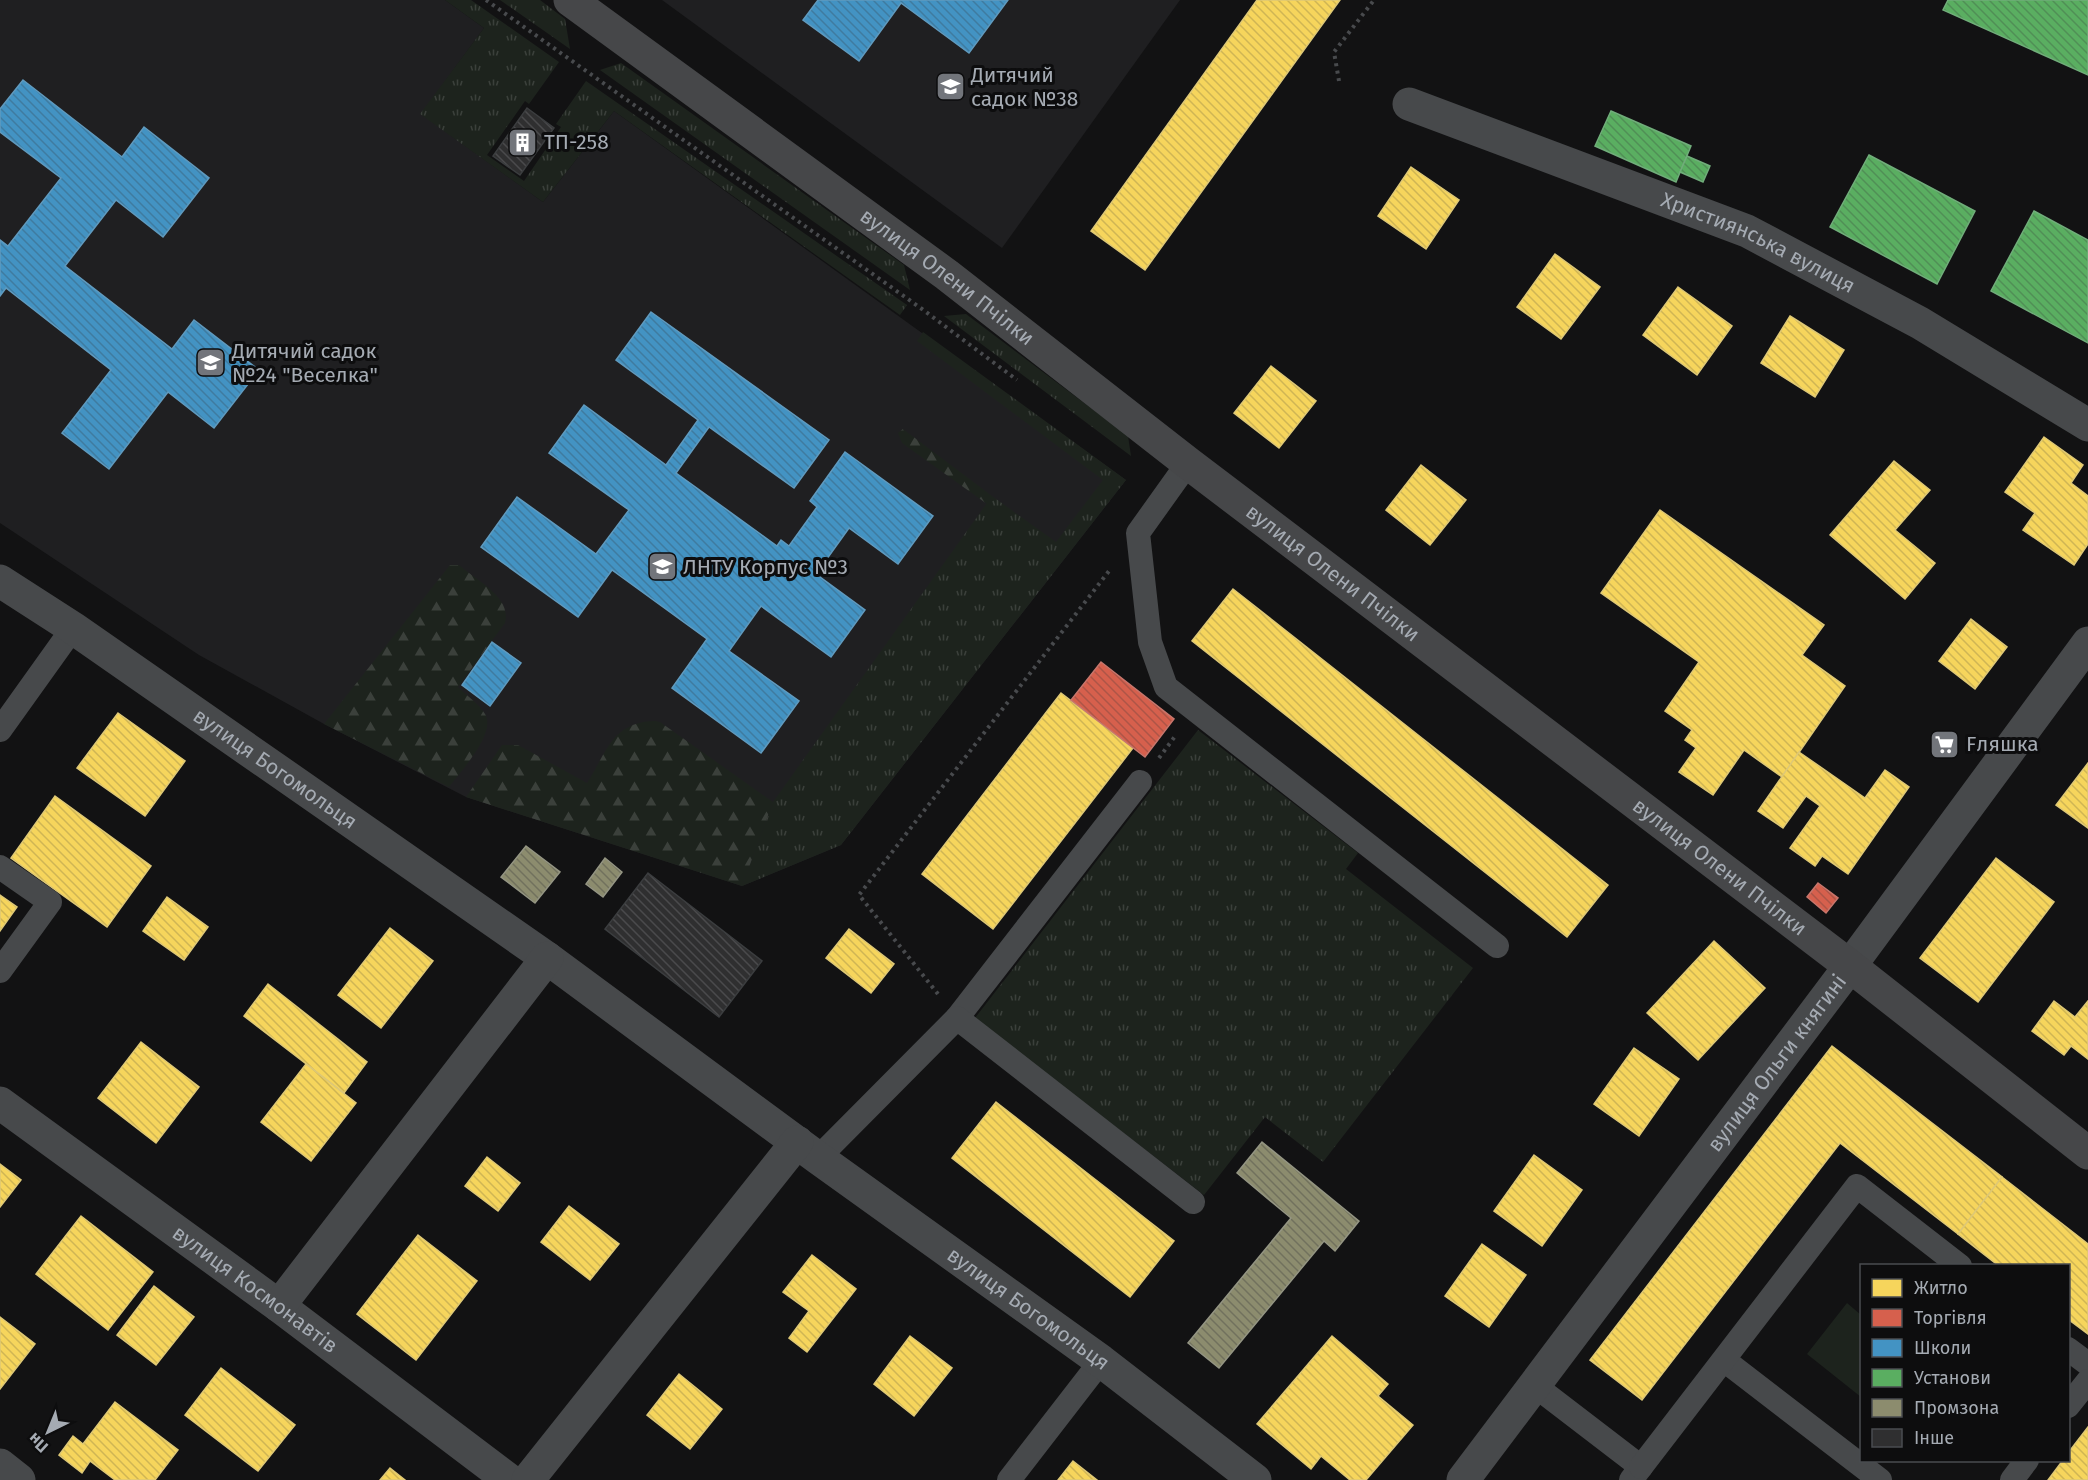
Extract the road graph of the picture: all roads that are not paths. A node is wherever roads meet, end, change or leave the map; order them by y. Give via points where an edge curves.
1 (570, 0) edge
2 (1408, 104) dead end
3 (2088, 424) edge
4 (1188, 463) junction
5 (0, 581) edge
6 (73, 628) junction
7 (2088, 643) edge
8 (0, 730) edge
9 (1140, 782) road end
10 (0, 867) edge
11 (1497, 946) dead end
12 (547, 958) junction
13 (1850, 966) junction
14 (0, 971) edge
15 (957, 1018) junction
16 (0, 1103) edge
17 (808, 1150) junction
18 (2088, 1153) edge
19 (1193, 1202) dead end
20 (1957, 1264) edge
21 (279, 1306) junction
22 (2070, 1350) edge
23 (1724, 1360) junction
24 (1101, 1361) junction
25 (2088, 1364) edge
26 (2088, 1381) edge
27 (1534, 1385) junction
28 (2070, 1404) edge
29 (2025, 1462) edge
30 (0, 1465) edge
31 (1636, 1474) edge
32 (19, 1480) edge
33 (509, 1480) edge
34 (528, 1480) edge
35 (1009, 1480) edge
36 (1255, 1480) edge
37 (1463, 1480) edge
38 (1880, 1480) edge
39 (2012, 1480) edge

1 - 4 street, вулиця Олени Пчілки via 946,275
2 - 3 street, Християнська вулиця via 1747,231 1920,322
4 - 11 lane via 1138,533 1150,642 1166,687
4 - 13 street, вулиця Олени Пчілки
5 - 6 street, вулиця Богомольця
6 - 8 lane
6 - 12 street, вулиця Богомольця
7 - 13 street, вулиця Ольги княгині
9 - 15 lane
10 - 14 lane via 50,902
12 - 17 street, вулиця Богомольця
12 - 21 street
13 - 18 street, вулиця Олени Пчілки
13 - 27 street, вулиця Ольги княгині
15 - 17 lane
15 - 19 lane
16 - 21 street, вулиця Космонавтів
17 - 24 street, вулиця Богомольця
17 - 34 street
20 - 23 lane via 1857,1186
21 - 33 street, вулиця Космонавтів
22 - 25 lane
23 - 31 lane
23 - 38 lane
24 - 35 lane
24 - 36 street, вулиця Богомольця
26 - 28 lane
27 - 31 lane
27 - 37 street, вулиця Ольги княгині
29 - 39 lane
30 - 32 street

